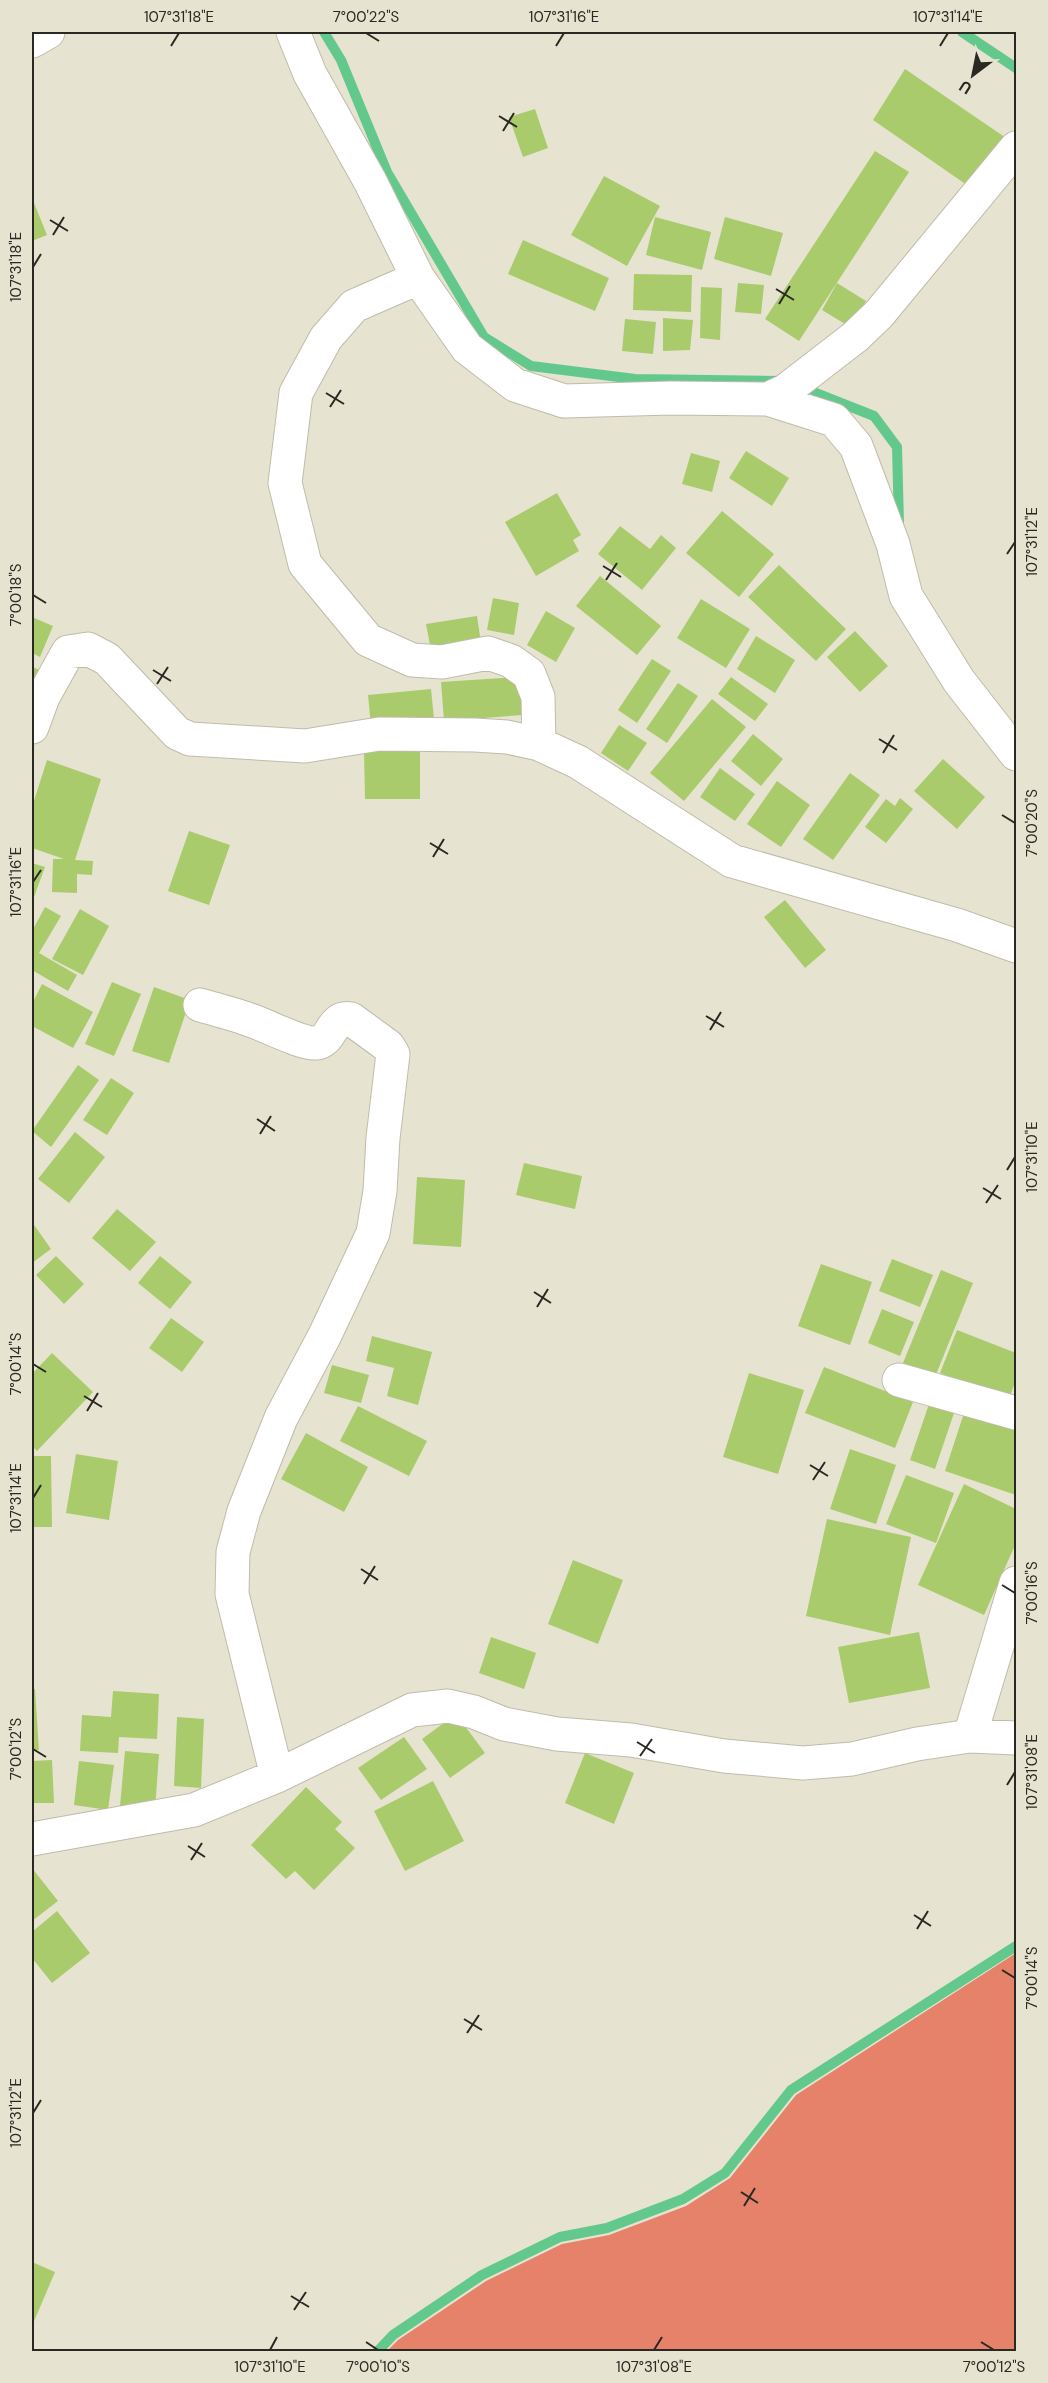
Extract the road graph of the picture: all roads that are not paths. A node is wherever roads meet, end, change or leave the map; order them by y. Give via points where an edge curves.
1 (48, 32) edge
2 (293, 32) edge
3 (32, 40) edge
4 (1017, 148) edge
5 (418, 278) junction
6 (777, 395) junction
7 (32, 726) edge
8 (539, 744) junction
9 (1017, 754) edge
10 (1017, 946) edge
11 (200, 1005) dead end
12 (899, 1380) dead end
13 (1017, 1413) edge
14 (1017, 1583) edge
15 (970, 1736) junction
16 (1017, 1738) edge
17 (277, 1776) junction
18 (32, 1839) edge

1 - 3 street
2 - 5 street via 310,74
4 - 6 street via 879,314 855,337
5 - 6 street via 467,348 515,385 564,401
5 - 8 street via 354,306 326,338 296,393 285,483 305,564 368,640 412,660 442,662 488,652 529,674 538,697
6 - 9 street via 834,420 856,446 893,544 906,596 959,681
7 - 8 street via 68,652 88,649 107,659 177,733 190,739 305,746 379,735 475,735
8 - 10 street via 578,762 732,861
11 - 17 street via 316,1043 324,1040 337,1021 351,1019 393,1054 373,1233 280,1418 244,1511 233,1552 232,1594
12 - 13 street
14 - 15 street
15 - 16 street
15 - 17 street via 852,1759 803,1763 557,1734 504,1724 448,1706 412,1710
17 - 18 street via 194,1810

